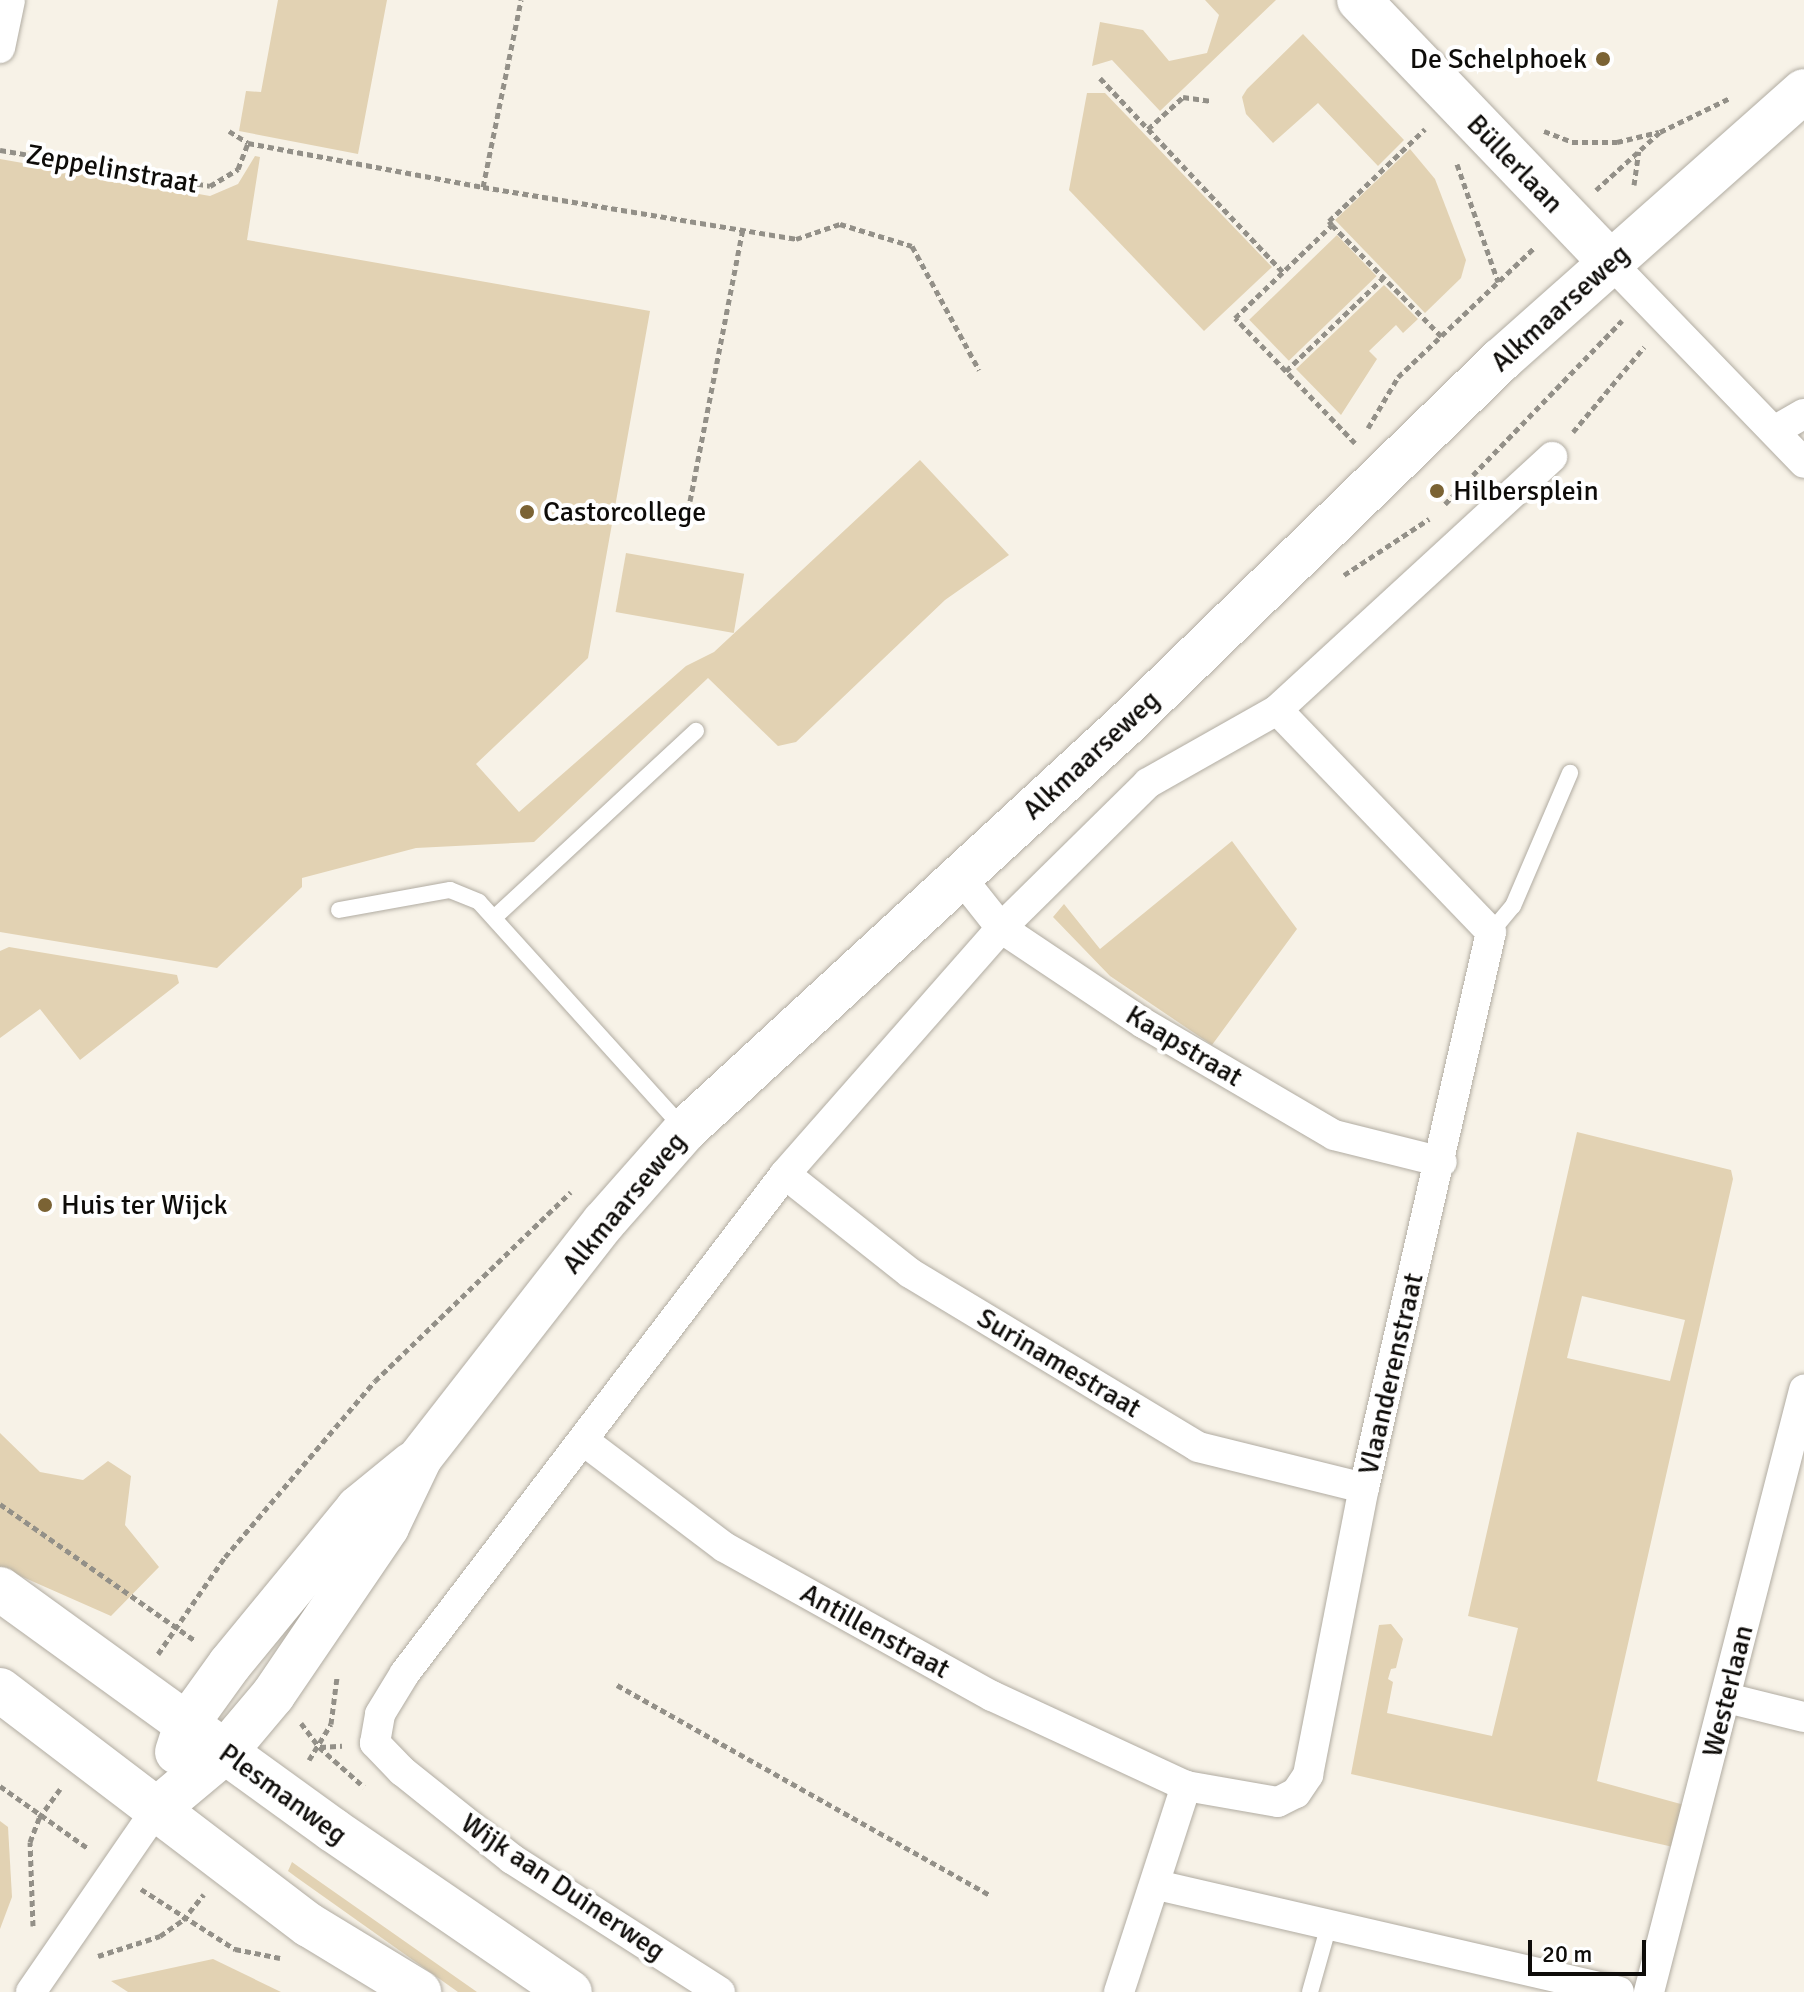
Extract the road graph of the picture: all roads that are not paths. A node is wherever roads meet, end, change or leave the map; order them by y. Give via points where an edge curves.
1 (10, 0) edge
2 (1359, 0) edge
3 (0, 48) edge
4 (1804, 91) edge
5 (1610, 262) junction
6 (1804, 414) edge
7 (1774, 431) junction
8 (1552, 457) road end
9 (1804, 463) edge
10 (1277, 710) junction
11 (696, 731) dead end
12 (1570, 773) dead end
13 (959, 875) junction
14 (339, 910) dead end
15 (495, 917) junction
16 (1001, 928) junction
17 (1491, 932) junction
18 (685, 1130) junction
19 (1442, 1162) junction
20 (785, 1174) junction
21 (1804, 1390) edge
22 (584, 1441) junction
23 (420, 1458) junction
24 (1364, 1488) junction
25 (0, 1589) edge
26 (0, 1690) edge
27 (1727, 1698) junction
28 (1804, 1717) edge
29 (186, 1725) junction
30 (225, 1752) junction
31 (1186, 1786) junction
32 (157, 1809) junction
33 (1157, 1885) junction
34 (1329, 1925) junction
35 (36, 1985) edge
36 (419, 1992) edge
37 (570, 1992) edge
38 (720, 1992) edge
39 (1119, 1992) edge
40 (1310, 1992) edge
41 (1619, 1992) edge
42 (1649, 1992) edge

1 - 3 street
2 - 5 street, Büllerlaan
4 - 5 street, Alkmaarseweg
5 - 7 street
5 - 13 street, Alkmaarseweg via 1126,724
6 - 7 street
7 - 9 street
8 - 10 street
10 - 16 street via 1148,783
10 - 17 street
11 - 15 lane
12 - 17 lane via 1513,906
13 - 16 street, Kaapstraat
13 - 18 street, Alkmaarseweg
14 - 15 lane via 450,890 479,902
15 - 18 lane
16 - 19 street, Kaapstraat via 1143,1023 1334,1135
16 - 20 street
17 - 19 street, Vlaanderenstraat
18 - 23 street, Alkmaarseweg via 604,1222
19 - 24 street, Vlaanderenstraat
20 - 22 street
20 - 24 street, Surinamestraat via 910,1273 1198,1447
21 - 27 street, Westerlaan
22 - 31 street, Antillenstraat via 724,1547 992,1696
22 - 38 street, Wijk aan Duinerweg via 405,1673 380,1714 375,1743 512,1859
23 - 29 street, Alkmaarseweg via 358,1508
23 - 30 street, Alkmaarseweg via 387,1527 341,1597 273,1695
24 - 31 street, Vlaanderenstraat via 1308,1775 1296,1793 1278,1802
25 - 29 street, Plesmanweg
26 - 32 street
27 - 28 street
27 - 42 street, Westerlaan
29 - 30 street, Plesmanweg
29 - 32 street, Alkmaarseweg
30 - 32 street, Alkmaarseweg
30 - 37 street, Plesmanweg
31 - 33 street
32 - 35 street, Alkmaarseweg
32 - 36 street via 309,1925
33 - 34 street
33 - 39 street
34 - 40 lane
34 - 41 street

